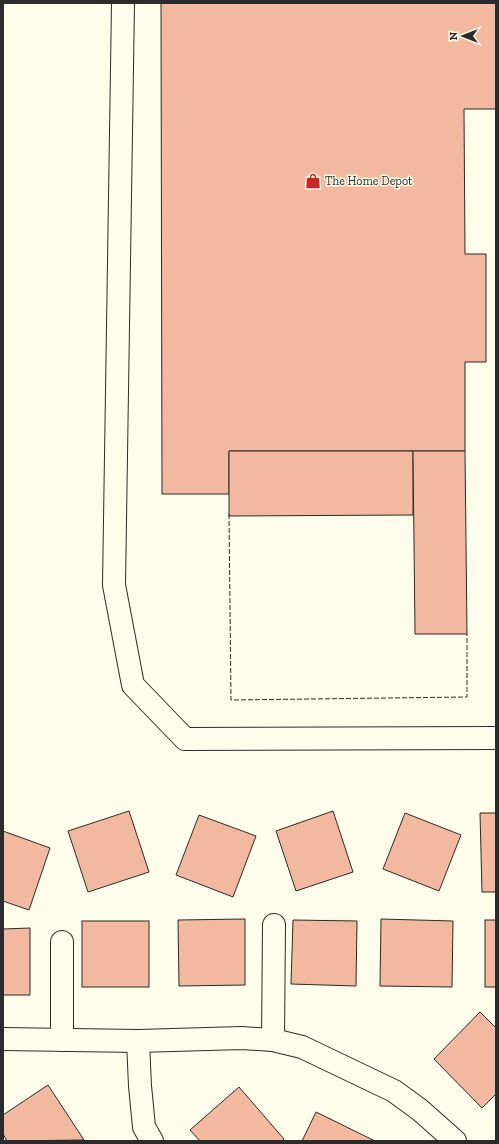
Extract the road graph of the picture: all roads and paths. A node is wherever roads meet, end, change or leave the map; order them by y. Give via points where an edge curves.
1 (122, 3) edge
2 (496, 738) edge
3 (274, 925) dead end
4 (62, 942) dead end
5 (3, 1039) edge
6 (62, 1040) junction
7 (138, 1040) junction
8 (273, 1040) junction
9 (152, 1141) edge
10 (455, 1141) edge

1 - 2 lane via 114,585 134,685 185,739
3 - 8 lane
4 - 6 lane
5 - 6 lane
6 - 7 lane
7 - 8 lane
7 - 9 lane via 144,1128
8 - 10 lane via 302,1047 394,1091

